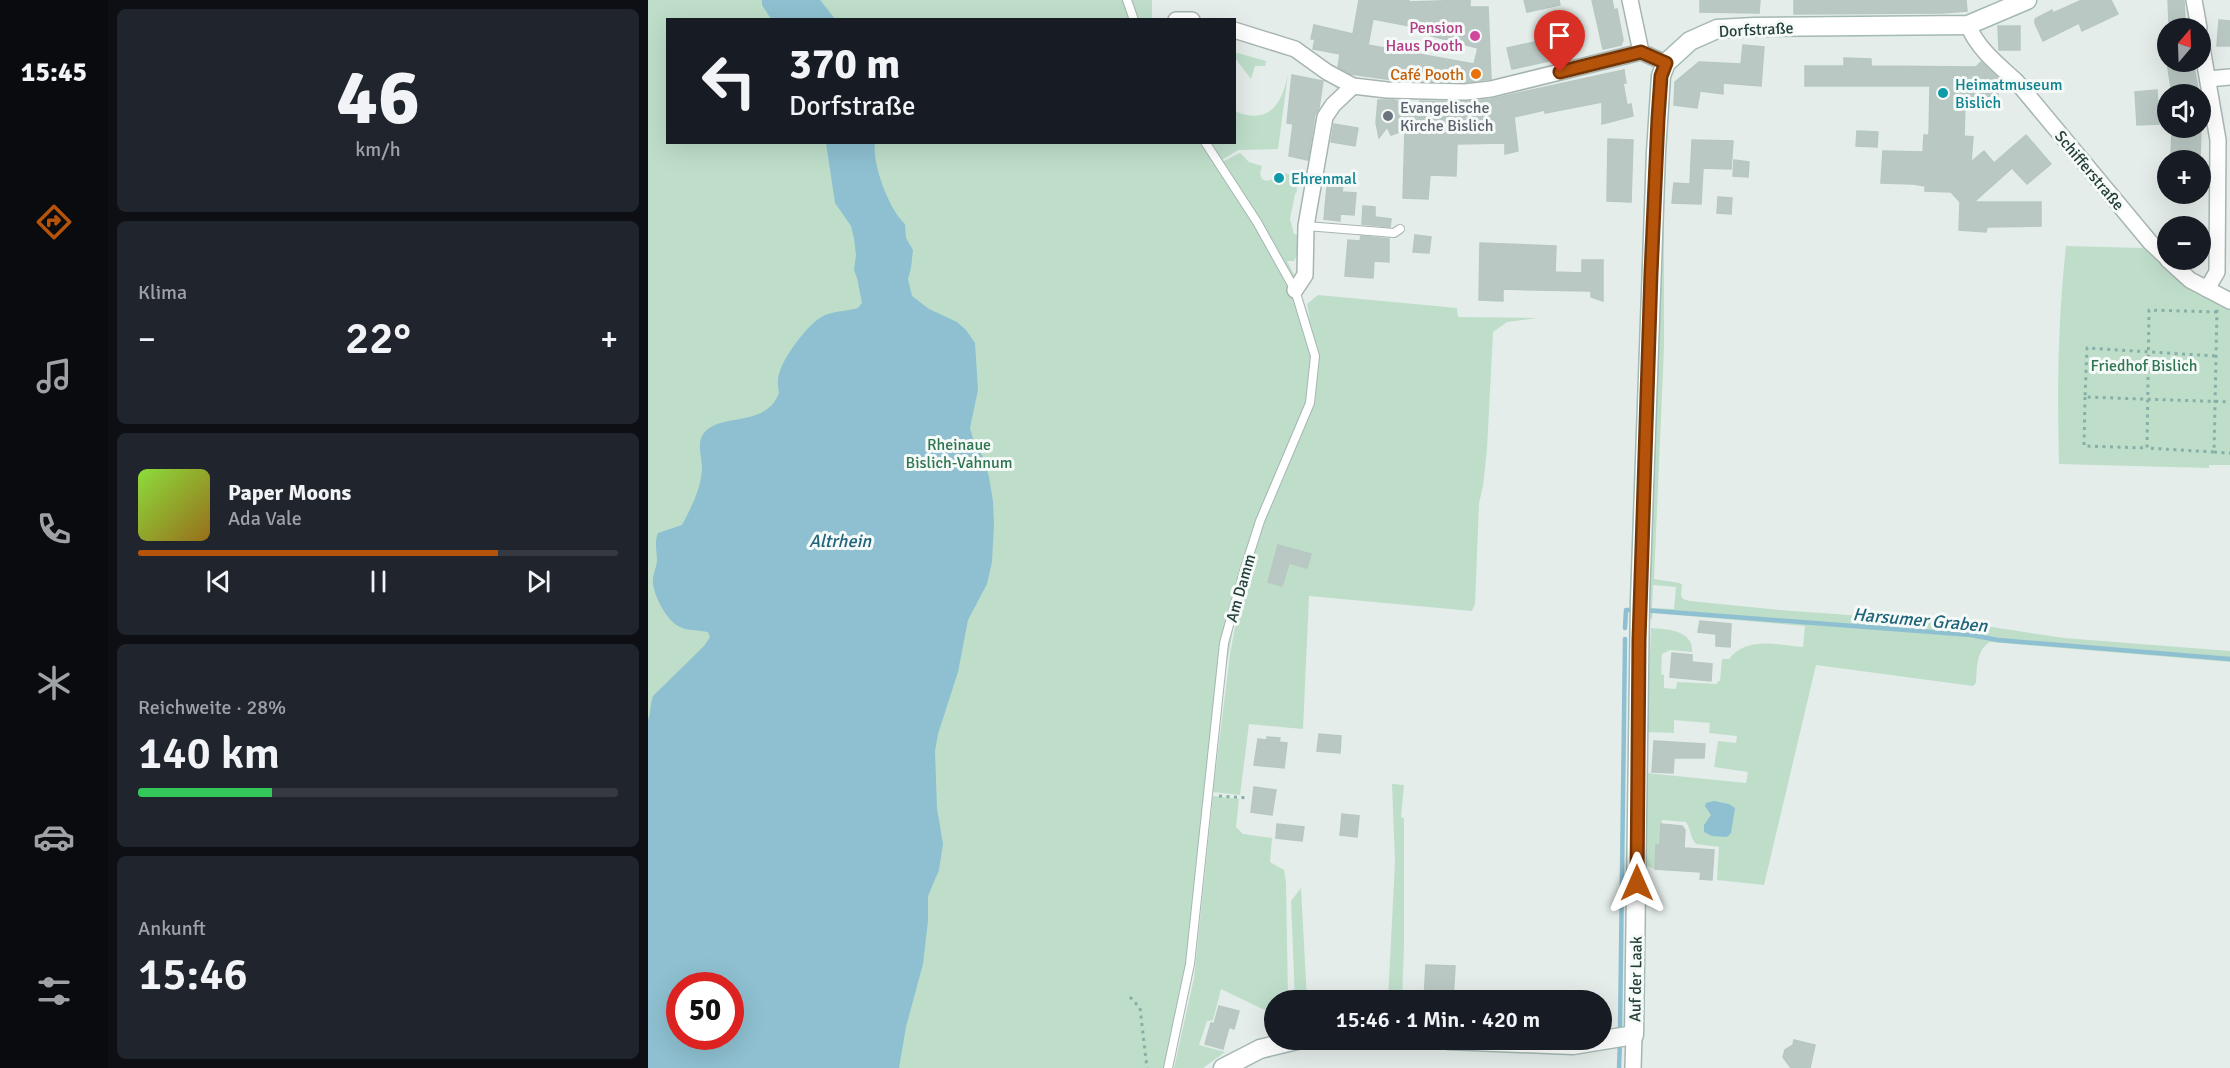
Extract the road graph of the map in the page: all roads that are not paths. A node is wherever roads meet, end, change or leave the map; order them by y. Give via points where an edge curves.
1 (1127, 0) edge
2 (1630, 0) edge
3 (2027, 0) edge
4 (2194, 0) edge
5 (1133, 18) edge
6 (2197, 18) edge
7 (1968, 25) junction
8 (1236, 31) edge
9 (1641, 52) junction
10 (1666, 63) junction
11 (2207, 72) edge
12 (2230, 77) edge
13 (2208, 79) junction
14 (1353, 86) junction
15 (1206, 144) edge
16 (1306, 226) junction
17 (1400, 229) dead end
18 (2157, 249) edge
19 (2180, 270) edge
20 (1295, 290) junction
21 (2218, 294) edge
22 (1634, 1035) junction
23 (1612, 1039) edge
24 (1264, 1048) edge
25 (1168, 1068) edge
26 (1223, 1068) edge
27 (1633, 1068) edge

1 - 5 lane
2 - 9 street
3 - 7 main road, Dorfstraße
4 - 6 street
7 - 10 main road, Dorfstraße via 1731,27 1690,41
7 - 18 street, Schifferstraße via 1973,38 2016,81
8 - 14 street via 1295,49
9 - 10 street
9 - 14 street via 1491,89 1387,90
10 - 22 main road, Auf der Laak via 1661,76 1656,152 1640,589
11 - 13 street
12 - 13 street
13 - 21 street via 2218,140
14 - 16 street via 1325,117
15 - 20 lane, Am Damm
16 - 17 lane via 1395,233
16 - 20 street via 1305,275
19 - 21 street, Schifferstraße
20 - 25 lane, Am Damm via 1315,356 1310,403 1260,521 1224,643 1190,964
22 - 23 main road
22 - 27 street, Auf der Laak
24 - 26 main road

